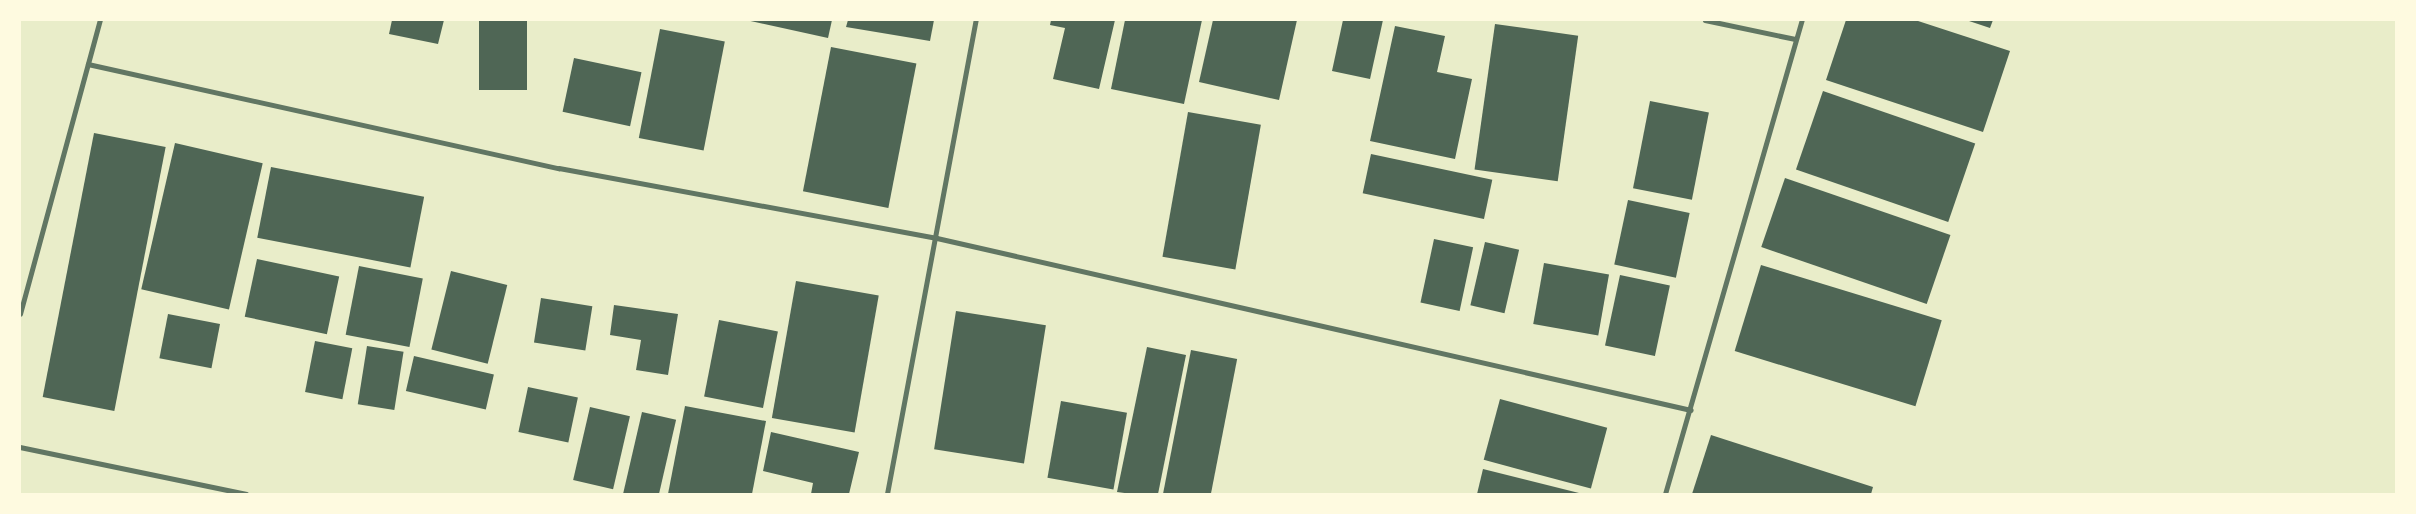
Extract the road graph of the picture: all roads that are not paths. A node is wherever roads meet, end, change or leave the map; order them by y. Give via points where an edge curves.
1 (100, 20) edge
2 (976, 20) edge
3 (1706, 20) edge
4 (1802, 20) edge
5 (1795, 39) junction
6 (88, 64) junction
7 (937, 238) junction
8 (20, 314) edge
9 (1691, 410) junction
10 (20, 447) edge
11 (246, 495) edge
12 (887, 495) edge
13 (1665, 495) edge

1 - 6 lane
2 - 7 lane
3 - 5 lane
4 - 5 lane
5 - 9 lane
6 - 7 lane via 560,168
6 - 8 lane
7 - 9 lane
7 - 12 lane
9 - 13 lane
10 - 11 lane

